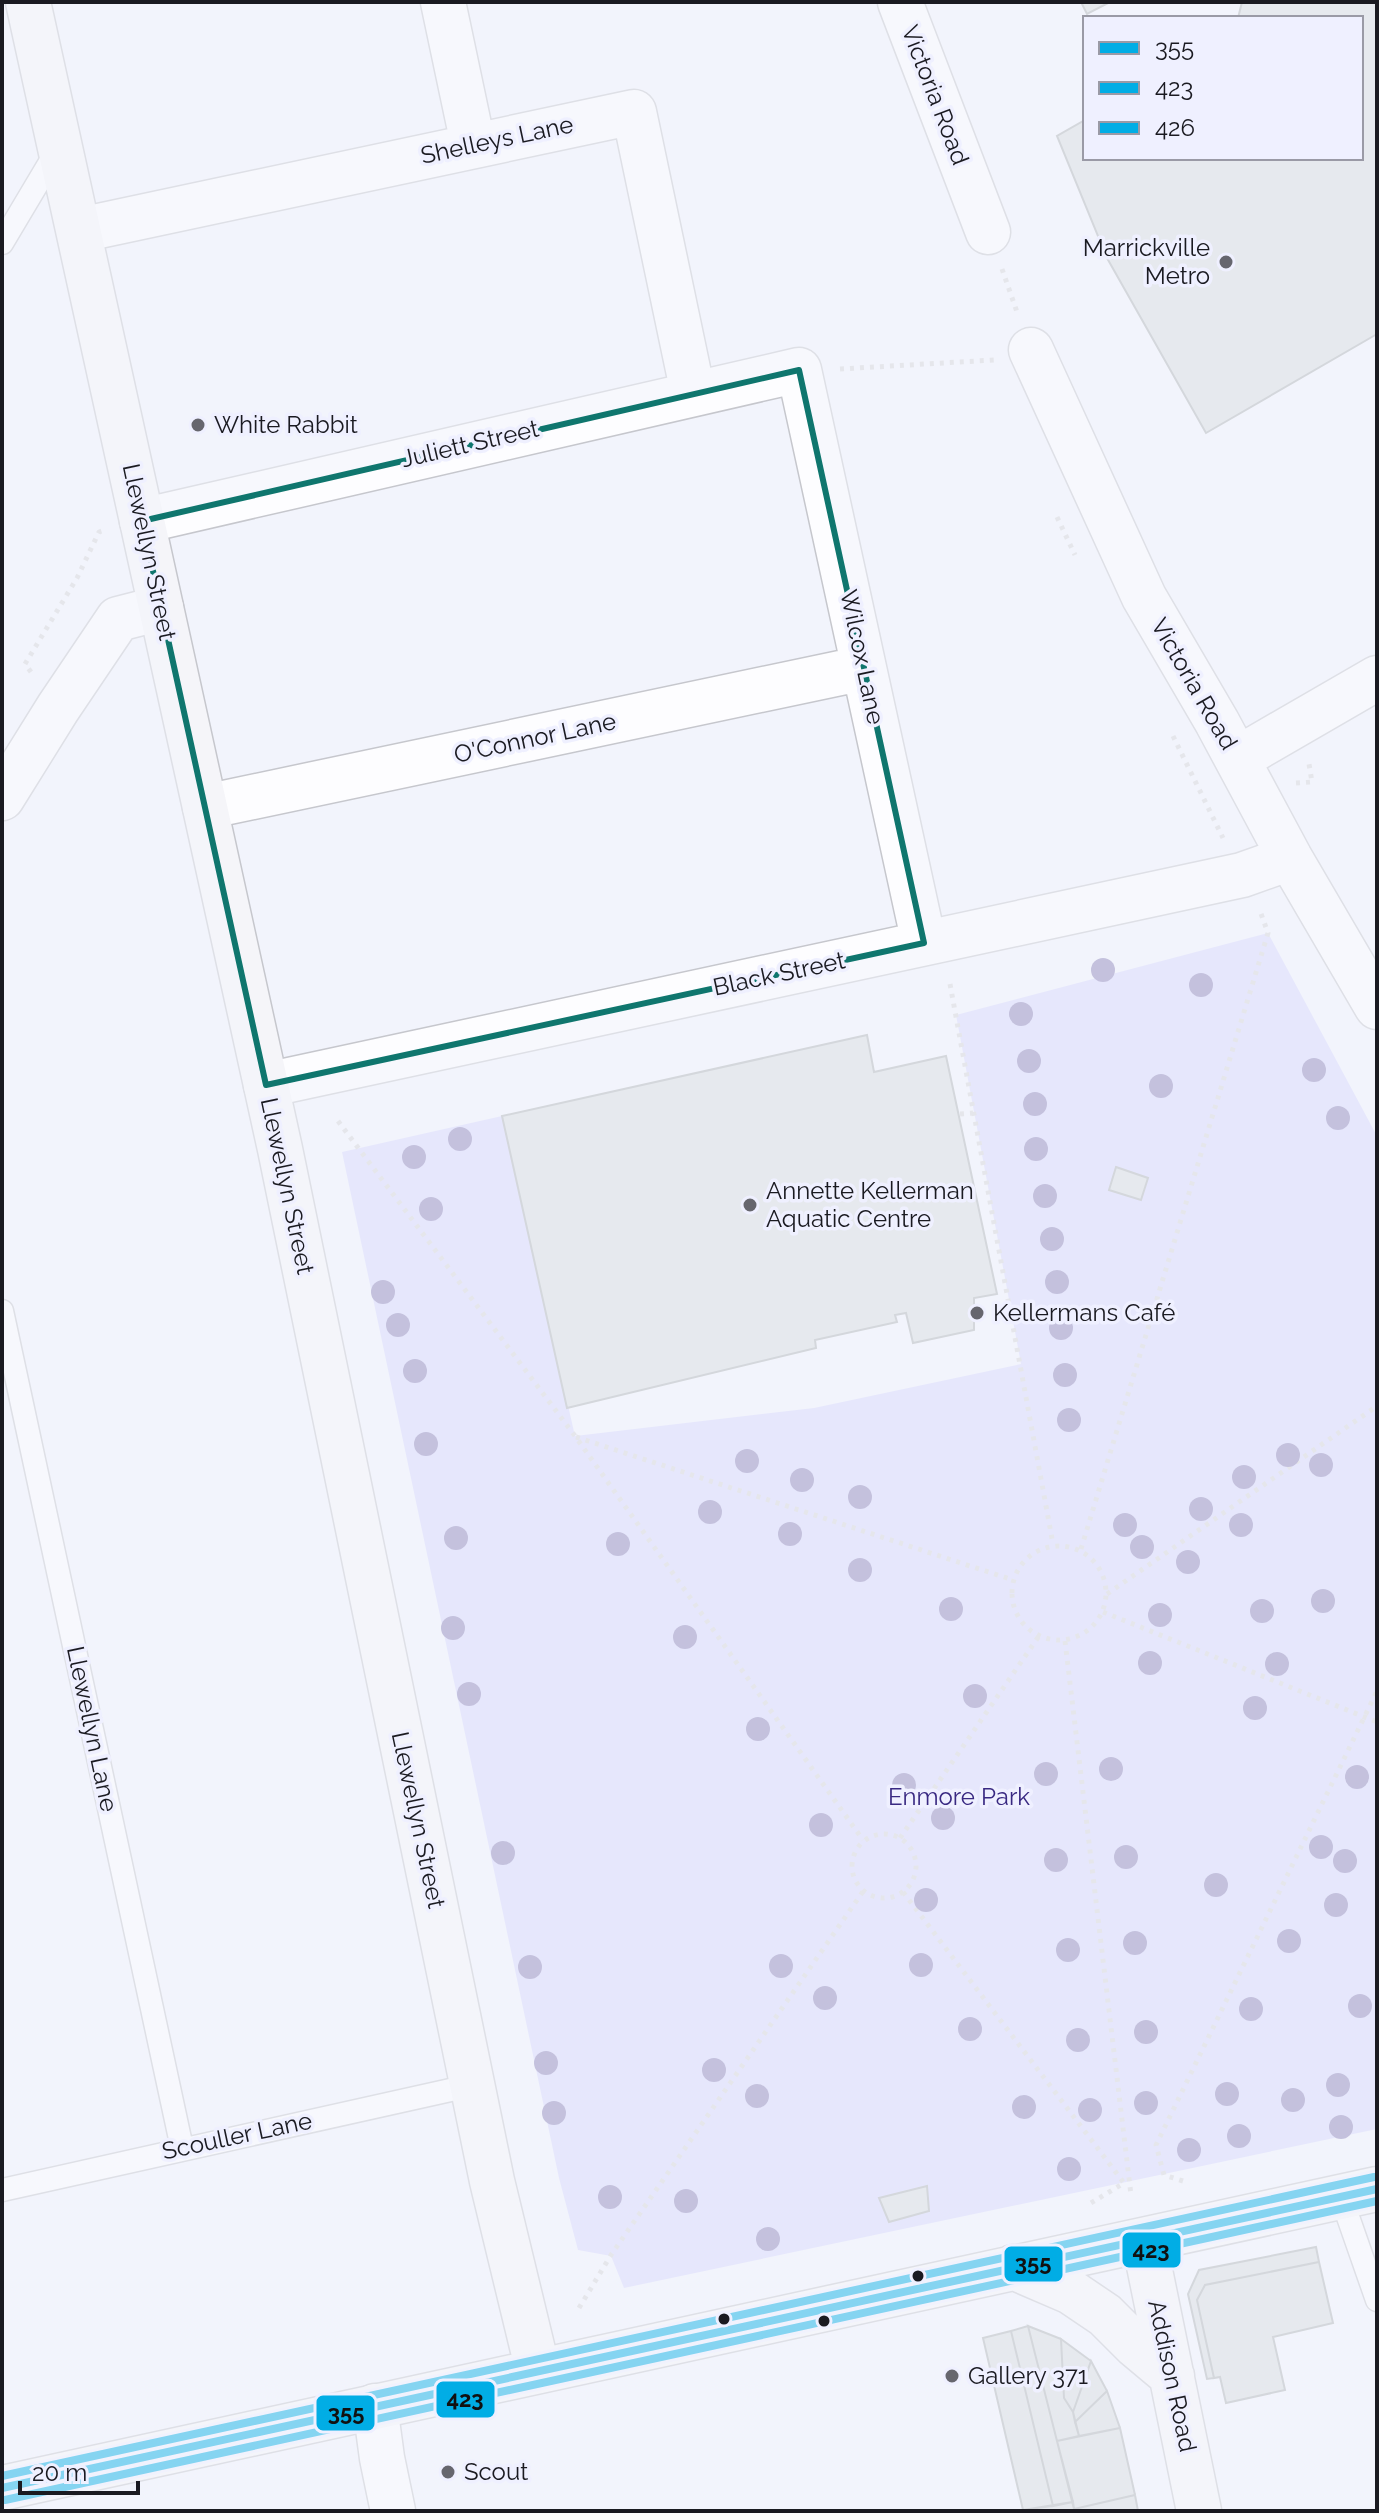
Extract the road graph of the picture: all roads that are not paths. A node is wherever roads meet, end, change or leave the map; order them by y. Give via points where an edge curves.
1 (28, 2) edge
2 (443, 2) edge
3 (900, 2) edge
4 (473, 144) junction
5 (61, 145) junction
6 (80, 230) junction
7 (988, 232) road end
8 (2, 243) edge
9 (1031, 350) road end
10 (799, 370) joint
11 (693, 393) junction
12 (142, 521) junction
13 (161, 608) junction
14 (864, 668) junction
15 (1377, 678) edge
16 (1237, 759) junction
17 (2, 798) edge
18 (205, 807) junction
19 (1290, 858) junction
20 (924, 943) junction
21 (1377, 1007) edge
22 (266, 1085) junction
23 (2, 1311) edge
24 (473, 2085) junction
25 (182, 2148) junction
26 (2, 2190) edge
27 (1359, 2193) edge
28 (1144, 2241) junction
29 (1013, 2267) junction
30 (1377, 2300) edge
31 (538, 2371) junction
32 (1172, 2376) junction
33 (375, 2406) junction
34 (2, 2488) edge
35 (393, 2511) edge
36 (1199, 2511) edge

1 - 5 street, Llewellyn Street
2 - 4 street
3 - 7 street, Victoria Road
4 - 6 street, Shelleys Lane
4 - 11 street, Shelleys Lane via 634,112
5 - 6 street, Llewellyn Street
5 - 8 lane
6 - 12 street, Llewellyn Street
9 - 16 street, Victoria Road via 1144,597
10 - 11 street, Juliett Street
10 - 14 street, Wilcox Lane
11 - 12 street, Juliett Street
12 - 13 street, Llewellyn Street
13 - 17 street via 118,619
13 - 18 street, Llewellyn Street
14 - 18 street, O'Connor Lane
14 - 20 street, Wilcox Lane
15 - 16 street
16 - 19 street, Victoria Road
18 - 22 street, Llewellyn Street
19 - 20 street, Black Street via 1242,875
19 - 21 street, Victoria Road
20 - 22 street, Black Street
22 - 24 street, Llewellyn Street
23 - 25 lane, Llewellyn Lane
24 - 25 lane, Scouller Lane
24 - 31 street, Llewellyn Street
25 - 26 lane, Scouller Lane
27 - 28 street
27 - 30 lane
28 - 29 street
28 - 32 street, Addison Road
29 - 31 street
29 - 32 street via 1071,2292 1105,2315
31 - 33 street
32 - 36 street, Addison Road
33 - 34 street
33 - 35 street

